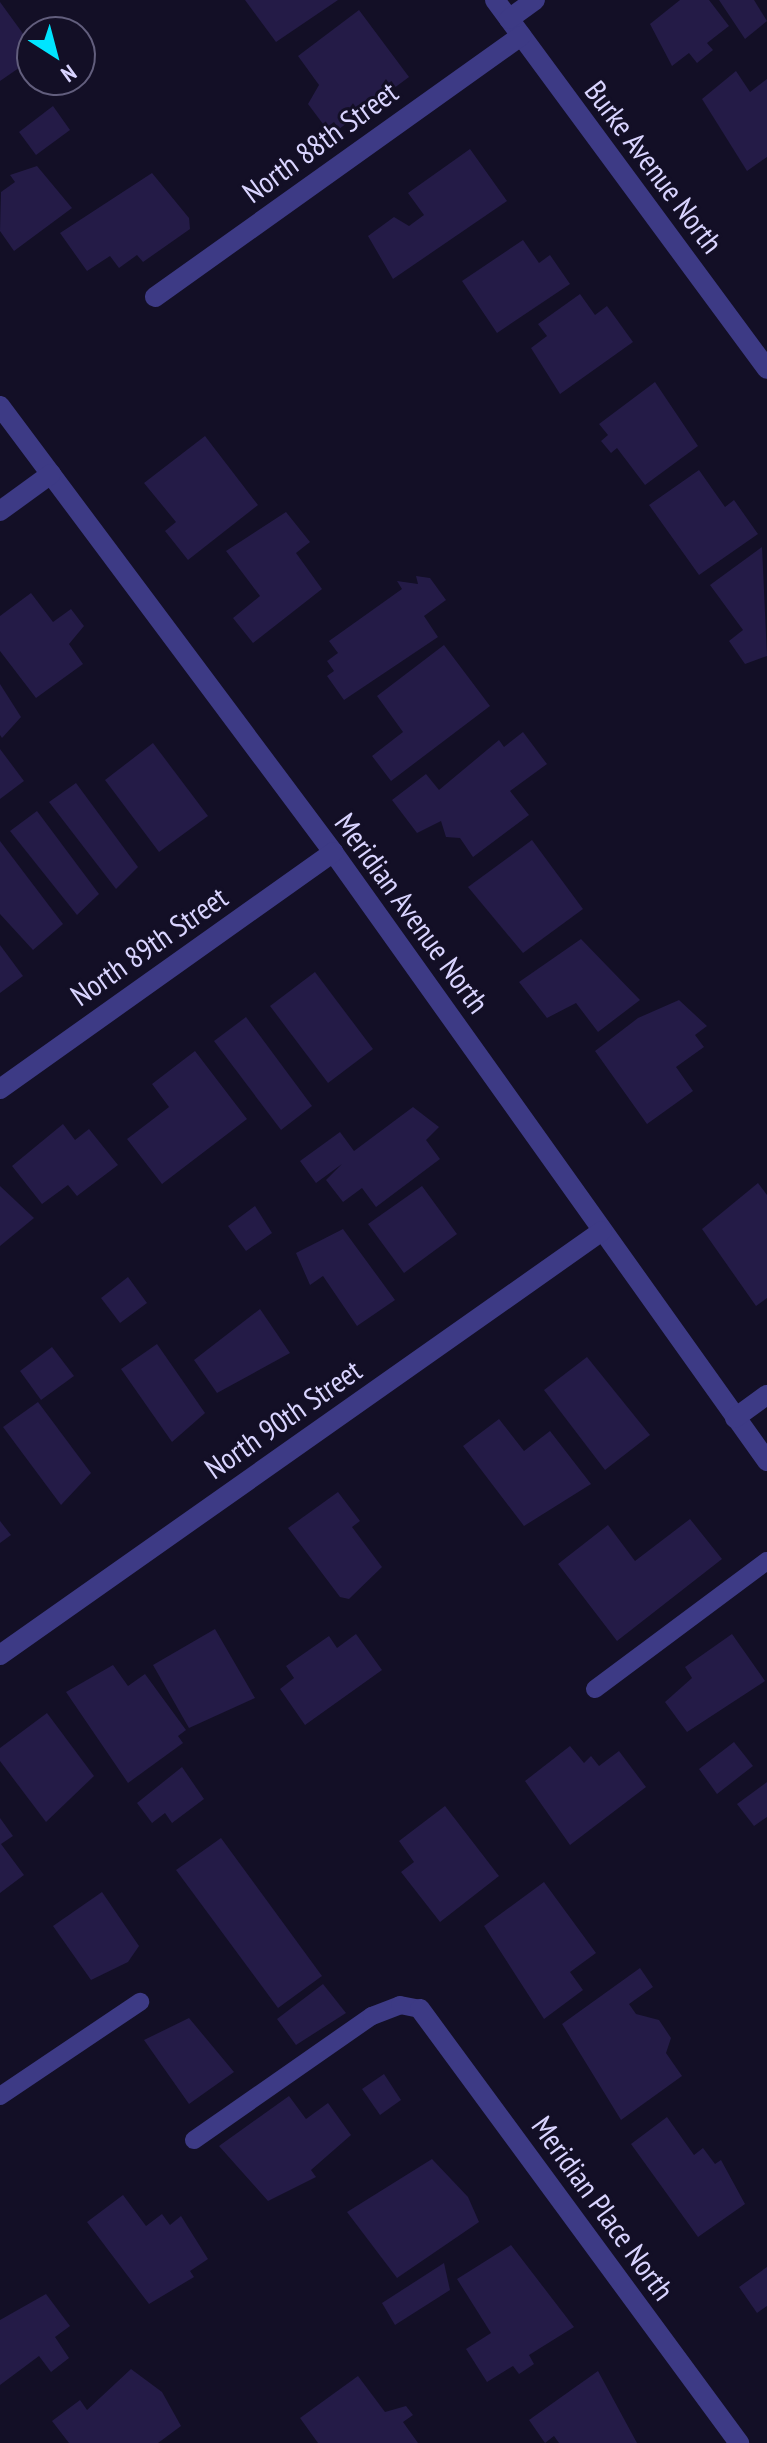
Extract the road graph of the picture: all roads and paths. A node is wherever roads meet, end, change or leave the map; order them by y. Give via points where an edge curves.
1 (495, 0) edge
2 (535, 0) edge
3 (509, 19) junction
4 (521, 36) junction
5 (155, 297) dead end
6 (767, 369) edge
7 (0, 406) edge
8 (51, 474) junction
9 (0, 511) edge
10 (333, 852) junction
11 (0, 1089) edge
12 (602, 1231) junction
13 (767, 1395) edge
14 (735, 1418) junction
15 (767, 1461) edge
16 (767, 1561) edge
17 (0, 1655) edge
18 (595, 1689) dead end
19 (140, 2002) dead end
20 (420, 2009) joint
21 (0, 2096) edge
22 (194, 2140) dead end
23 (739, 2443) edge

1 - 3 street, Burke Avenue North
2 - 3 street
3 - 4 street, Burke Avenue North
4 - 5 street, North 88th Street
4 - 6 street, Burke Avenue North
7 - 8 street, Meridian Avenue North
8 - 9 street
8 - 10 street, Meridian Avenue North
10 - 11 street, North 89th Street
10 - 12 street, Meridian Avenue North
12 - 14 street, Meridian Avenue North
12 - 17 street, North 90th Street
13 - 14 street
14 - 15 street, Meridian Avenue North
16 - 18 lane
19 - 21 lane
20 - 22 lane via 400,2005 372,2016
20 - 23 street, Meridian Place North

